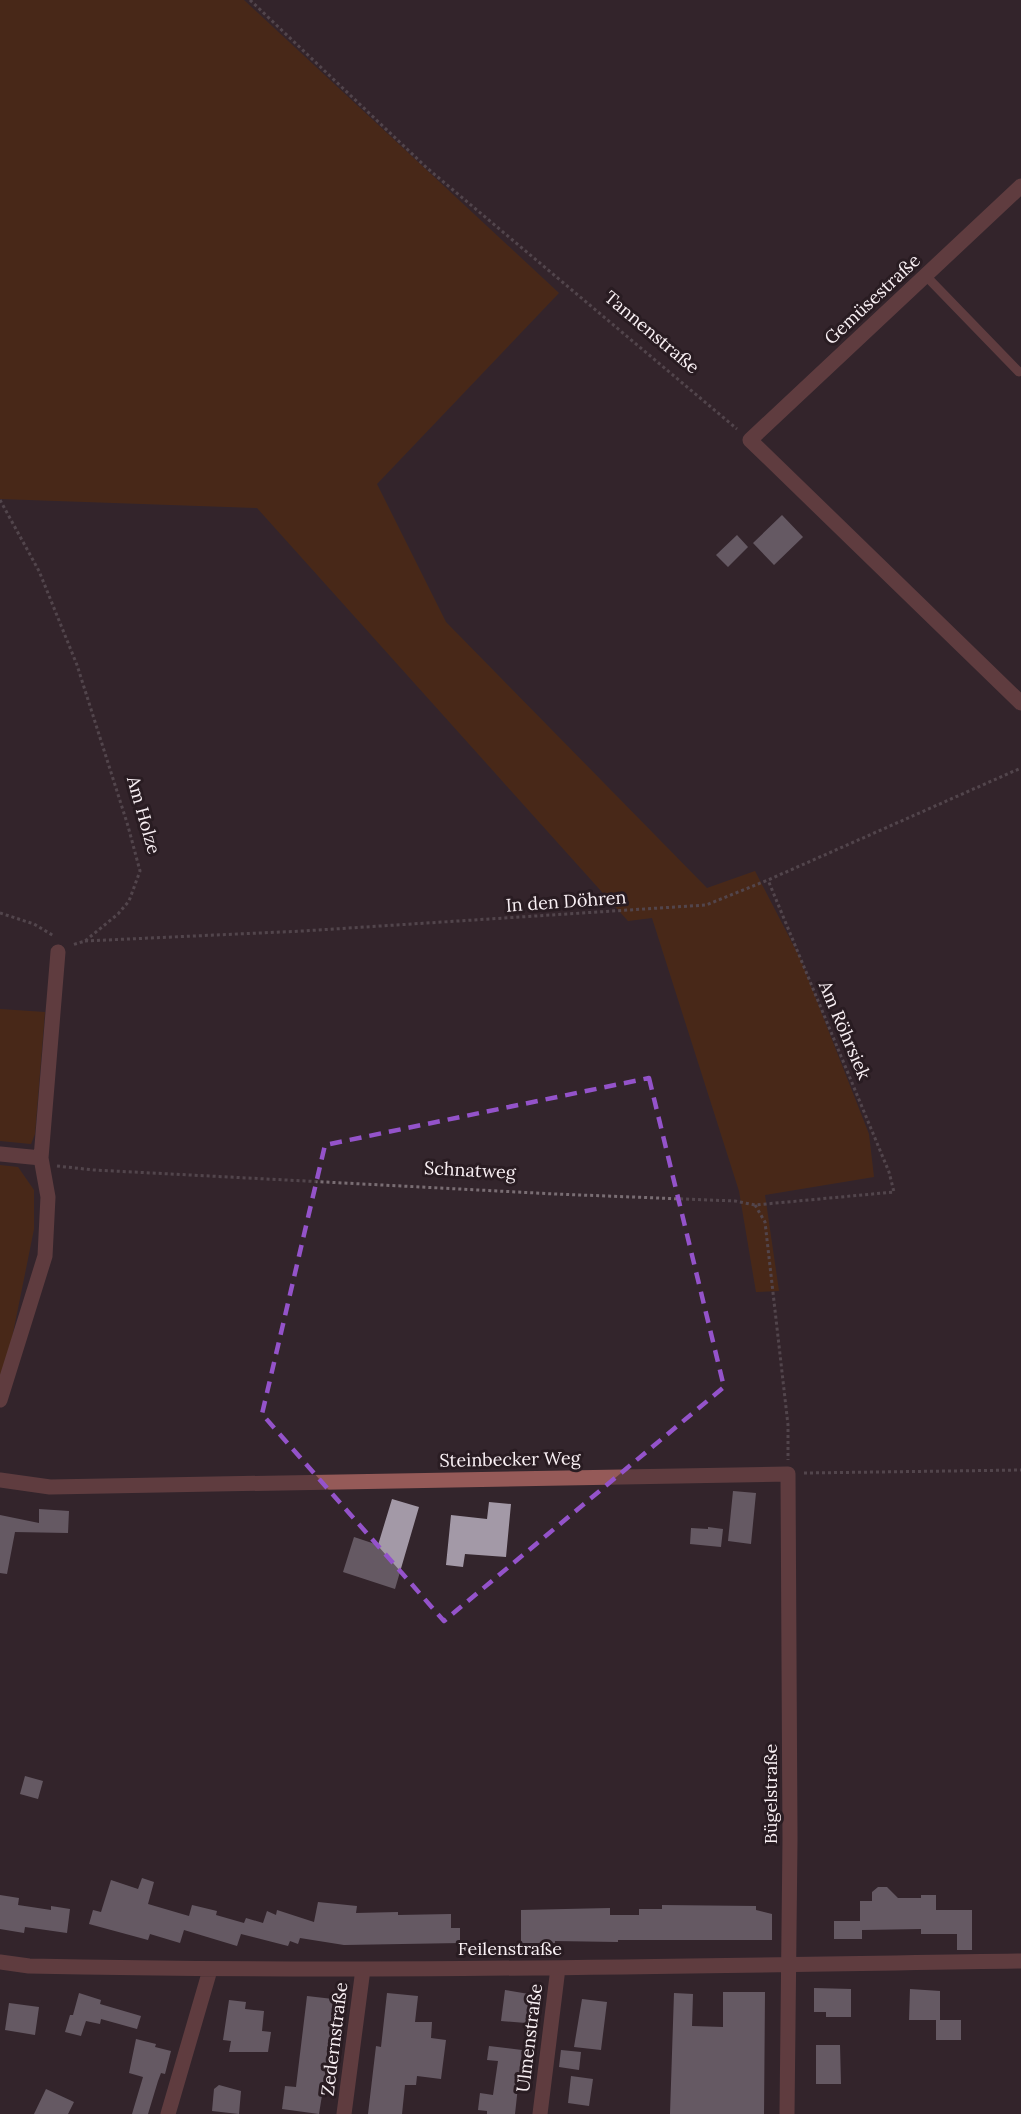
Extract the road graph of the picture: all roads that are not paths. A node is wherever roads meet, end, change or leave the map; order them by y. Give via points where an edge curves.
1 (1021, 186) edge
2 (926, 276) junction
3 (1019, 372) dead end
4 (1021, 703) edge
5 (58, 952) road end
6 (0, 1154) edge
7 (42, 1161) junction
8 (0, 1400) edge
9 (788, 1473) joint
10 (0, 1480) edge
11 (1021, 1961) edge
12 (0, 1962) edge
13 (788, 1964) junction
14 (363, 1968) junction
15 (558, 1968) junction
16 (210, 1970) junction
17 (168, 2114) edge
18 (344, 2114) edge
19 (540, 2114) edge
20 (787, 2114) edge

1 - 2 street, Gemüsestraße
2 - 3 lane
2 - 4 street, Gemüsestraße via 750,440
5 - 7 street
6 - 7 street
7 - 8 street via 48,1197 45,1256
9 - 10 street, Steinbecker Weg via 50,1487
9 - 13 street, Bügelstraße
11 - 13 street, Feilenstraße
12 - 16 street, Feilenstraße
13 - 15 street, Feilenstraße
13 - 20 street, Bügelstraße
14 - 15 street, Feilenstraße
14 - 16 street, Feilenstraße
14 - 18 street, Zedernstraße
15 - 19 street, Ulmenstraße
16 - 17 street

